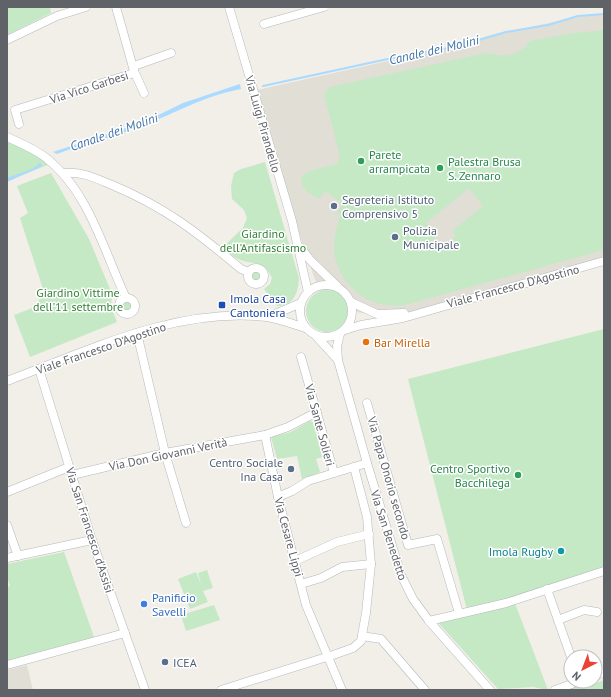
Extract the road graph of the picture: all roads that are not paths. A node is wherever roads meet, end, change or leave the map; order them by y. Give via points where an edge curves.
1 (86, 7) edge
2 (116, 7) edge
3 (229, 7) edge
4 (324, 7) edge
5 (264, 24) dead end
6 (7, 40) edge
7 (171, 53) dead end
8 (134, 69) junction
9 (144, 93) dead end
10 (19, 124) dead end
11 (7, 137) edge
12 (63, 173) junction
13 (81, 174) junction
14 (68, 180) junction
15 (297, 241) junction
16 (604, 261) edge
17 (249, 272) dead end
18 (341, 289) junction
19 (308, 292) junction
20 (126, 298) dead end
21 (351, 302) junction
22 (301, 304) junction
23 (422, 311) junction
24 (377, 314) junction
25 (267, 317) junction
26 (381, 323) junction
27 (305, 328) junction
28 (342, 332) junction
29 (137, 333) junction
30 (316, 335) junction
31 (301, 357) dead end
32 (338, 360) junction
33 (39, 369) junction
34 (7, 381) edge
35 (367, 403) dead end
36 (317, 412) junction
37 (265, 435) junction
38 (165, 453) junction
39 (366, 463) junction
40 (354, 467) junction
41 (71, 471) junction
42 (334, 473) junction
43 (7, 492) edge
44 (278, 497) junction
45 (186, 523) dead end
46 (7, 525) edge
47 (369, 534) junction
48 (92, 540) junction
49 (18, 556) junction
50 (7, 558) edge
51 (295, 561) junction
52 (371, 564) junction
53 (604, 571) edge
54 (301, 584) junction
55 (547, 589) junction
56 (597, 612) dead end
57 (459, 613) junction
58 (558, 620) junction
59 (428, 621) junction
60 (125, 633) junction
61 (362, 636) junction
62 (568, 649) edge
63 (329, 656) junction
64 (7, 665) edge
65 (490, 689) edge
66 (145, 690) edge
67 (221, 690) edge
68 (342, 690) edge
69 (425, 690) edge

1 - 6 street via 57,16
2 - 8 street, Via Vico Garbesi
3 - 15 street, Via Luigi Pirandello
4 - 5 street
7 - 8 street
8 - 9 street
8 - 10 street, Via Vico Garbesi via 131,74 15,110
11 - 12 street via 44,156
12 - 13 street via 77,171
12 - 14 street
13 - 14 street
13 - 17 street via 127,191 160,208 190,227 241,269
14 - 20 street via 102,239
15 - 18 street, Via Luigi Pirandello via 310,260
15 - 19 street, Via Luigi Pirandello
16 - 23 street, Viale Francesco D'Agostino
18 - 19 street via 324,285
18 - 21 street, Viale Francesco D'Agostino
19 - 22 street
21 - 24 street, Viale Francesco D'Agostino
21 - 28 street via 352,314 349,325
22 - 25 street, Viale Francesco D'Agostino
22 - 27 street via 300,316
23 - 24 street, Viale Francesco D'Agostino
23 - 26 street, Viale Francesco D'Agostino
24 - 26 street
25 - 27 street, Viale Francesco D'Agostino
25 - 29 street, Viale Francesco D'Agostino via 202,318
26 - 28 street, Viale Francesco D'Agostino via 361,325
27 - 30 street, Viale Francesco D'Agostino
28 - 30 street, Viale Francesco D'Agostino via 328,338
28 - 32 street, Via San Benedetto via 337,346
29 - 33 street, Viale Francesco D'Agostino
29 - 38 street
30 - 32 street, Via San Benedetto
31 - 36 street, Via Sante Solieri
32 - 39 street, Via San Benedetto
33 - 34 street, Viale Francesco D'Agostino
33 - 41 street, Via San Francesco d'Assisi
35 - 57 street, Via Papa Onorio secondo via 408,545 437,539
36 - 37 street
36 - 42 street, Via Sante Solieri
37 - 38 street, Via Don Giovanni Verità
37 - 44 street, Via Cesare Lippi
38 - 41 street, Via Don Giovanni Verità
38 - 45 street
39 - 40 street, Via Sante Solieri
39 - 59 street, Via San Benedetto via 401,575
40 - 42 street, Via Sante Solieri
40 - 47 street, Via Sante Solieri
41 - 43 street, Via Don Giovanni Verità
41 - 48 street, Via San Francesco d'Assisi
42 - 44 street via 308,481 292,492
44 - 51 street, Via Cesare Lippi
46 - 49 street
47 - 51 street via 336,542
47 - 52 street, Via Sante Solieri
48 - 49 street
48 - 60 street, Via San Francesco d'Assisi
49 - 50 street
51 - 54 street, Via Cesare Lippi
52 - 54 street via 342,567 321,578
52 - 61 street, Via Sante Solieri
53 - 55 street
54 - 63 street, Via Cesare Lippi via 306,605
55 - 57 street
55 - 58 street
56 - 58 street via 584,610
57 - 59 street
58 - 62 street
59 - 65 street, Via San Benedetto
60 - 64 street
60 - 66 street, Via San Francesco d'Assisi
61 - 63 street via 358,645
61 - 69 street via 382,640
63 - 67 street
63 - 68 street, Via Cesare Lippi

